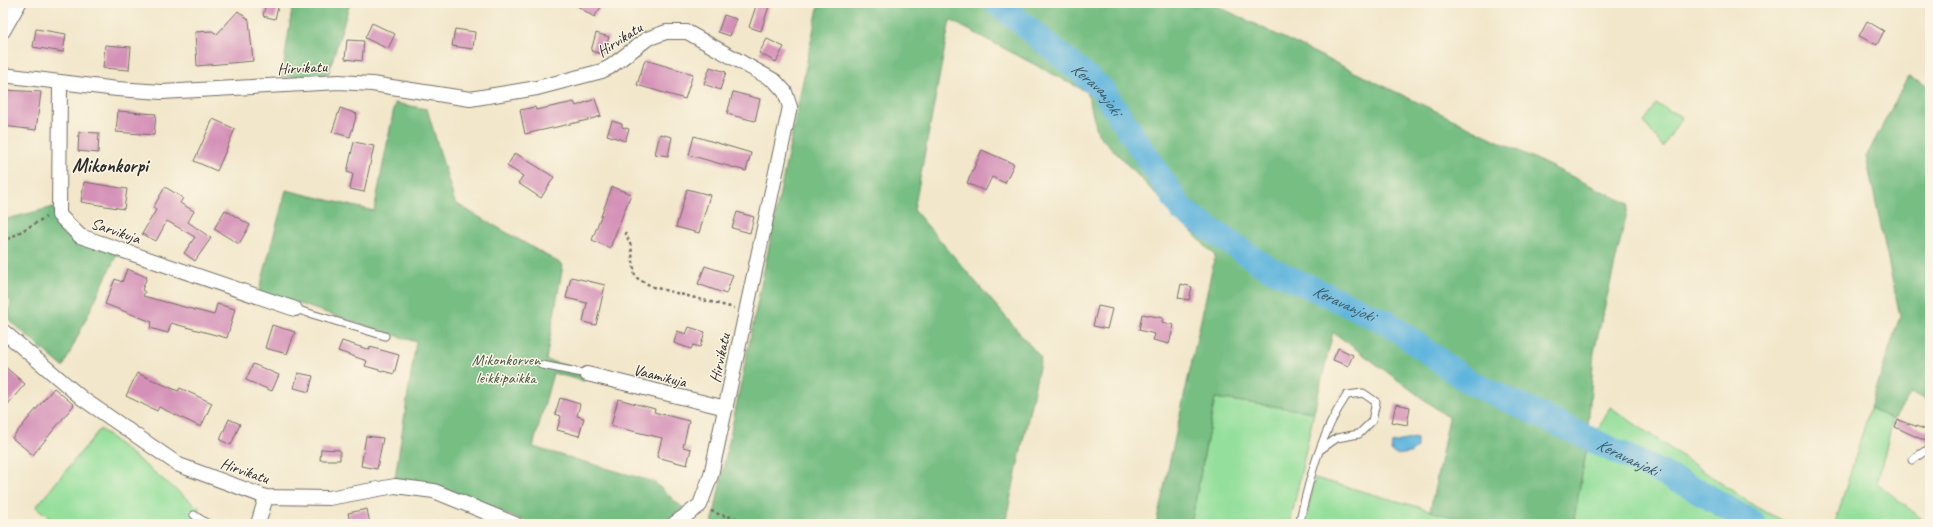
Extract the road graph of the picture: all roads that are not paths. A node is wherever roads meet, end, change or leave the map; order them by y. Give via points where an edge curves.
1 (19, 3) edge
2 (3, 31) edge
3 (3, 75) edge
4 (60, 82) junction
5 (295, 309) joint
6 (3, 331) edge
7 (385, 336) dead end
8 (542, 365) dead end
9 (587, 374) joint
10 (726, 408) junction
11 (1320, 450) junction
12 (1930, 453) edge
13 (1912, 460) dead end
14 (266, 497) junction
15 (194, 516) dead end
16 (208, 524) edge
17 (258, 524) edge
18 (515, 524) edge
19 (674, 524) edge
20 (1299, 524) edge

1 - 2 street
3 - 4 street, Hirvikatu
4 - 5 street, Sarvikuja via 59,215 80,236
4 - 10 street, Hirvikatu via 162,92 340,82 372,84 470,99 537,88 602,71 647,39 666,32 687,32 775,81 785,92 790,107
5 - 7 lane
6 - 14 street, Hirvikatu via 83,399 179,465
8 - 9 lane
9 - 10 street, Vaamikuja
10 - 19 street, Hirvikatu via 711,475 700,505
11 - 11 lane via 1337,438 1359,434 1372,421 1376,402 1363,393 1347,395 1336,411
11 - 20 lane
12 - 13 lane via 1925,451
14 - 17 street
14 - 18 street, Hirvikatu via 329,498 395,486 434,492
15 - 16 lane

